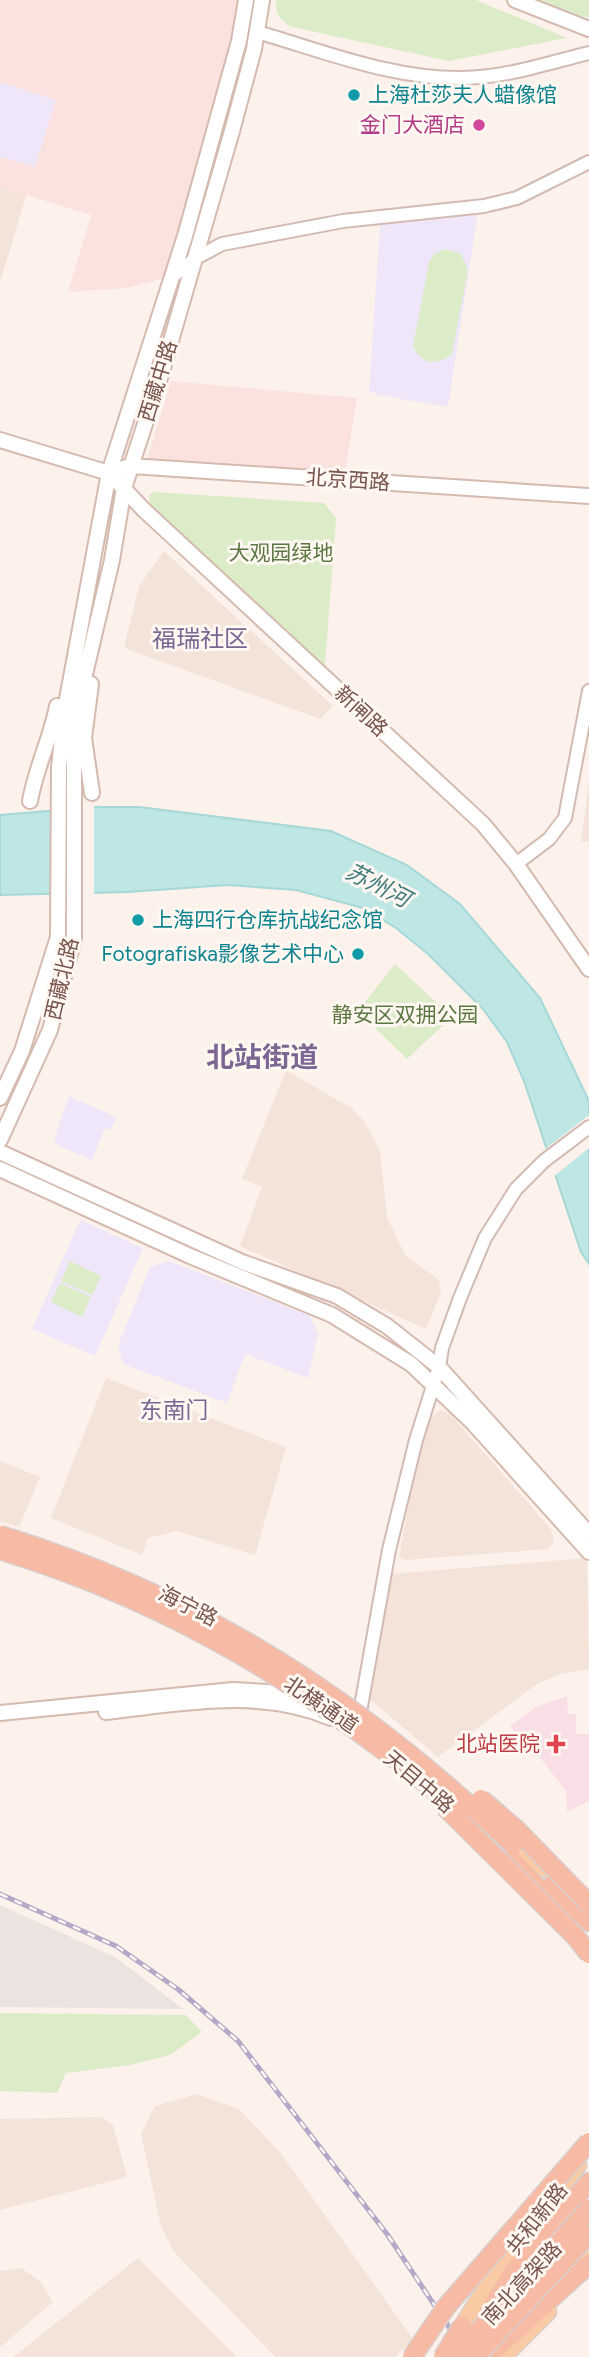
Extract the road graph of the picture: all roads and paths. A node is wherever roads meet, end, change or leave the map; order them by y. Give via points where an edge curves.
1 (246, 0) edge
2 (262, 0) edge
3 (515, 0) edge
4 (589, 29) edge
5 (257, 32) junction
6 (589, 53) edge
7 (589, 162) edge
8 (196, 258) junction
9 (173, 276) junction
10 (0, 440) edge
11 (131, 466) junction
12 (109, 472) junction
13 (124, 488) junction
14 (589, 496) edge
15 (100, 612) junction
16 (78, 638) junction
17 (589, 691) edge
18 (66, 767) junction
19 (92, 793) dead end
20 (30, 801) dead end
21 (516, 864) junction
22 (589, 969) edge
23 (0, 1098) edge
24 (589, 1126) edge
25 (0, 1140) edge
26 (0, 1152) edge
27 (0, 1169) edge
28 (439, 1367) junction
29 (435, 1384) junction
30 (0, 1534) edge
31 (589, 1534) edge
32 (0, 1550) edge
33 (589, 1552) edge
34 (0, 1556) edge
35 (295, 1693) junction
36 (362, 1709) junction
37 (0, 1713) edge
38 (0, 1723) edge
39 (356, 1729) junction
40 (413, 1763) junction
41 (589, 1904) edge
42 (589, 1916) edge
43 (589, 1922) edge
44 (589, 1942) edge
45 (589, 1954) edge
46 (589, 2142) edge
47 (589, 2148) edge
48 (581, 2177) edge
49 (589, 2195) edge
50 (589, 2209) edge
51 (589, 2234) edge
52 (588, 2266) edge
53 (549, 2311) joint
54 (468, 2330) junction
55 (412, 2357) edge
56 (443, 2357) edge
57 (455, 2357) edge
58 (475, 2357) edge
59 (487, 2357) edge
60 (502, 2357) edge

1 - 9 main road, 西藏中路 via 216,131
2 - 5 main road, 西藏中路
3 - 4 main road
5 - 6 street via 384,68 463,78 512,72
5 - 8 main road, 西藏中路
7 - 8 street via 517,198 222,244
8 - 9 street
8 - 11 main road, 西藏中路
9 - 12 main road, 西藏中路
10 - 12 main road
11 - 12 main road, 北京西路
11 - 13 main road, 西藏中路
11 - 14 main road, 北京西路
12 - 13 main road, 新闸路
12 - 16 main road, 西藏中路
13 - 15 main road, 西藏中路
13 - 21 main road, 新闸路 via 483,824
15 - 18 main road, 西藏中路
15 - 19 main road via 84,738
16 - 18 main road, 西藏中路
16 - 20 main road via 68,657 52,732 37,764
17 - 21 street via 565,818 549,839
18 - 23 main road, 西藏北路 via 58,937 22,1051
18 - 25 main road, 西藏北路 via 74,939 50,1030
21 - 22 main road, 新闸路
24 - 28 street via 516,1189 481,1245
26 - 28 main road via 242,1262 337,1296 387,1326
27 - 29 main road via 332,1315
28 - 29 street
28 - 31 main road
29 - 33 main road
29 - 36 street via 389,1550
30 - 36 main road, 海宁路 via 38,1542 182,1601
30 - 40 highway, 北横通道, bridge via 93,1566 206,1617 339,1698
32 - 40 highway, 北横通道, bridge via 88,1580 200,1630
34 - 35 main road, 海宁路 via 180,1627
35 - 36 main road, 天目中路
35 - 37 main road, 天目中路 via 218,1691
35 - 39 main road, 海宁路
36 - 39 street
36 - 42 main road, 天目中路 via 461,1792
38 - 39 main road, 天目中路 via 248,1699 296,1706
39 - 44 main road, 天目中路 via 455,1811
40 - 41 highway, bridge via 474,1793
40 - 43 highway, 北横通道, bridge via 513,1845
40 - 44 highway, 北横通道, bridge
40 - 45 highway, bridge
46 - 55 highway, bridge via 446,2307
47 - 48 main road, 共和新路
48 - 54 highway, bridge
49 - 52 main road, 共和新路 via 506,2293 510,2305 523,2312 530,2309
50 - 54 highway, 南北高架路, bridge
51 - 58 highway, 南北高架路, bridge
52 - 53 highway
52 - 59 highway
53 - 60 main road
54 - 56 highway, bridge
54 - 57 highway, 南北高架路, bridge

